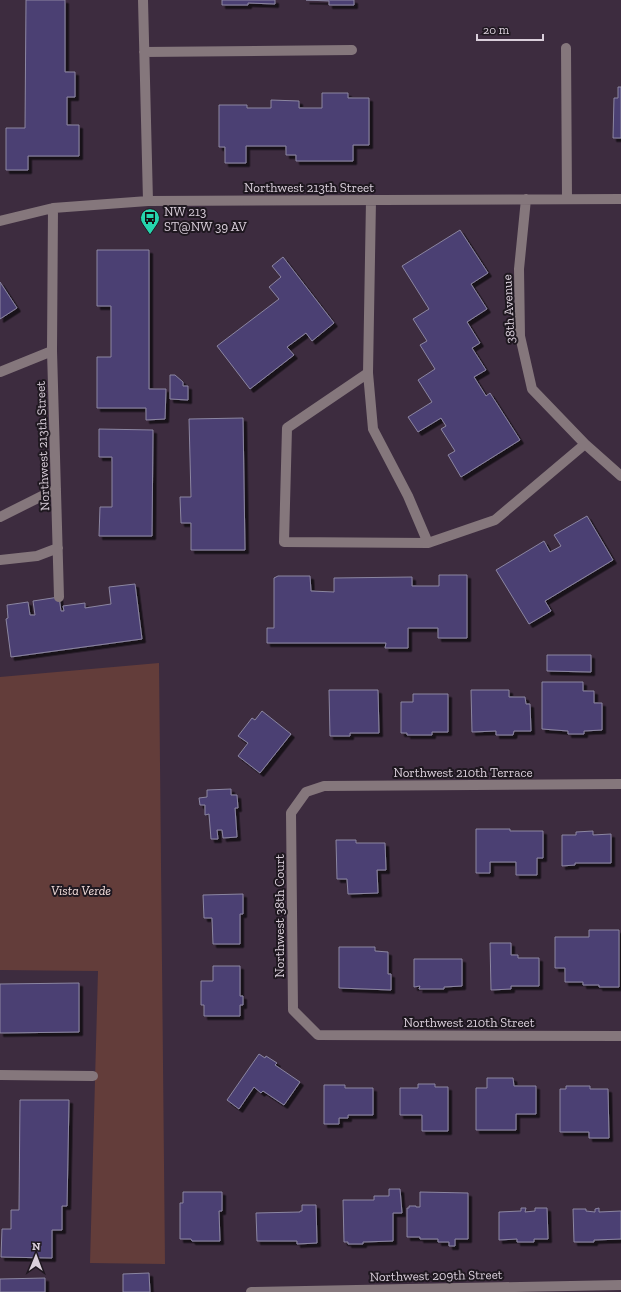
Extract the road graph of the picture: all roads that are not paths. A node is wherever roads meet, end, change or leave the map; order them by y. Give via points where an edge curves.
1 (143, 0) edge
2 (566, 48) dead end
3 (352, 50) dead end
4 (144, 52) junction
5 (621, 198) edge
6 (526, 199) junction
7 (567, 199) junction
8 (371, 200) junction
9 (148, 201) junction
10 (53, 208) junction
11 (0, 221) edge
12 (52, 351) junction
13 (0, 372) edge
14 (368, 373) junction
15 (585, 444) junction
16 (621, 476) edge
17 (56, 489) junction
18 (0, 517) edge
19 (428, 543) junction
20 (58, 548) junction
21 (0, 560) edge
22 (59, 597) dead end
23 (621, 784) edge
24 (306, 792) joint
25 (318, 1035) joint
26 (621, 1036) edge
27 (0, 1075) edge
28 (93, 1076) dead end
29 (621, 1285) edge
30 (251, 1292) edge

1 - 4 street
2 - 7 street
3 - 4 street
4 - 9 street
5 - 7 street, Northwest 213th Street
6 - 7 street, Northwest 213th Street
6 - 8 street, Northwest 213th Street
6 - 15 street, 38th Avenue via 519,270 520,336 532,389
8 - 9 street, Northwest 213th Street
8 - 14 street
9 - 10 street, Northwest 213th Street
10 - 11 street, Northwest 213th Street
10 - 12 street, Northwest 213th Street
12 - 13 street
12 - 17 street, Northwest 213th Street
14 - 19 street via 373,429 408,496
14 - 19 street via 287,428 284,542
15 - 16 street, 38th Avenue
15 - 19 street via 495,520
17 - 18 street
17 - 20 street, Northwest 213th Street
20 - 21 street via 37,556
20 - 22 street, Northwest 213th Street
23 - 24 street, Northwest 210th Terrace via 324,786
24 - 25 street, Northwest 38th Court via 291,813 293,1010
25 - 26 street, Northwest 210th Street
27 - 28 street
29 - 30 street, Northwest 209th Street

